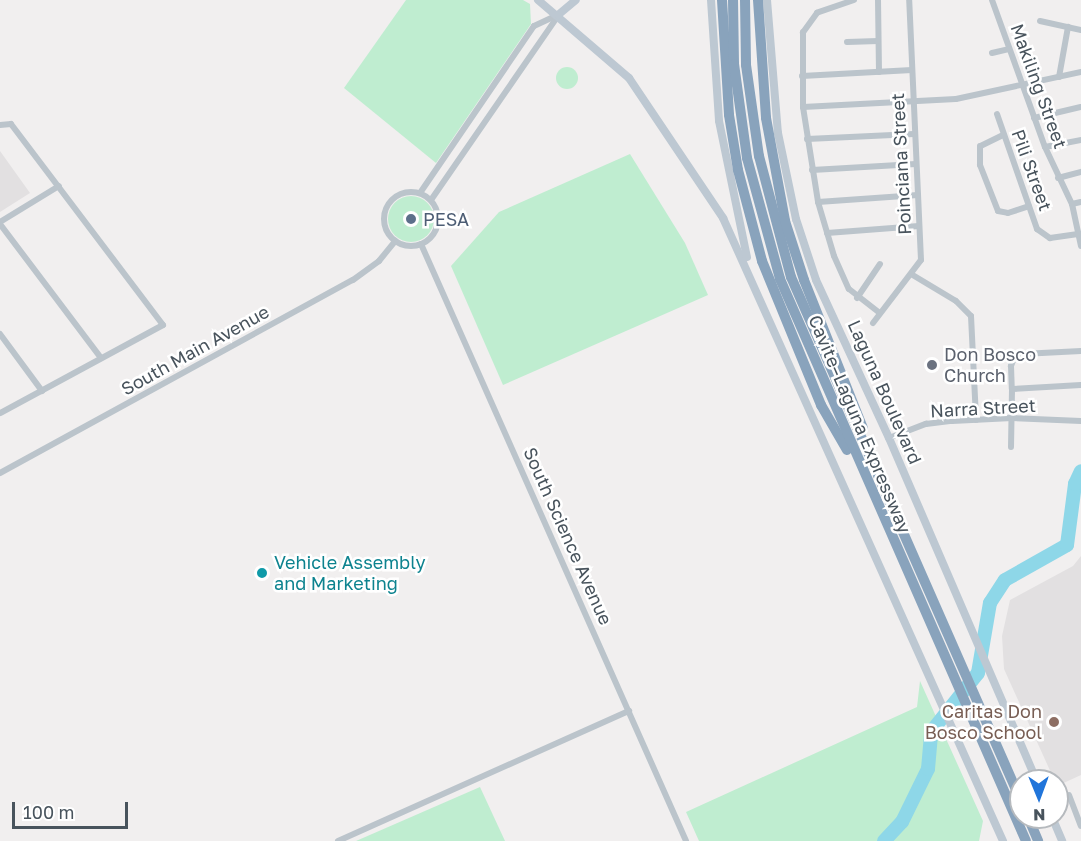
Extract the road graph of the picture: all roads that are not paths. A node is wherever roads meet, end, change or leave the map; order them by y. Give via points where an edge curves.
1 (538, 0) edge
2 (576, 0) edge
3 (711, 0) edge
4 (722, 0) edge
5 (733, 0) edge
6 (745, 0) edge
7 (758, 0) edge
8 (767, 0) edge
9 (854, 0) edge
10 (878, 0) edge
11 (909, 0) edge
12 (994, 1) edge
13 (558, 15) junction
14 (1040, 21) dead end
15 (1068, 27) junction
16 (1081, 30) edge
17 (878, 41) junction
18 (847, 42) dead end
19 (1009, 49) junction
20 (992, 53) dead end
21 (912, 70) junction
22 (879, 72) junction
23 (1081, 72) edge
24 (802, 76) junction
25 (1059, 77) junction
26 (1021, 84) junction
27 (914, 102) junction
28 (803, 107) junction
29 (1081, 107) edge
30 (997, 114) dead end
31 (1034, 118) junction
32 (0, 125) edge
33 (915, 134) junction
34 (1004, 135) junction
35 (807, 139) junction
36 (1081, 140) edge
37 (1045, 147) junction
38 (916, 164) junction
39 (812, 170) junction
40 (1081, 172) edge
41 (1058, 178) junction
42 (59, 186) junction
43 (420, 193) junction
44 (918, 195) junction
45 (431, 200) junction
46 (818, 202) junction
47 (1081, 202) edge
48 (1072, 204) junction
49 (1029, 206) junction
50 (0, 223) edge
51 (919, 226) junction
52 (827, 233) junction
53 (1079, 234) edge
54 (395, 241) junction
55 (421, 244) junction
56 (1081, 246) edge
57 (880, 264) dead end
58 (911, 274) junction
59 (752, 275) junction
60 (857, 298) junction
61 (880, 313) junction
62 (873, 323) dead end
63 (0, 334) edge
64 (1081, 351) edge
65 (101, 358) junction
66 (1081, 385) edge
67 (1012, 388) junction
68 (42, 391) junction
69 (0, 413) edge
70 (1011, 418) junction
71 (976, 420) junction
72 (1081, 421) edge
73 (889, 438) junction
74 (1011, 447) dead end
75 (0, 473) edge
76 (877, 474) junction
77 (865, 478) junction
78 (629, 711) junction
79 (1032, 769) edge
80 (1009, 774) edge
81 (1069, 795) dead end
82 (1079, 815) edge
83 (1081, 826) edge
84 (338, 841) edge
85 (686, 841) edge
86 (1003, 841) edge
87 (1026, 841) edge

1 - 13 main road
2 - 13 main road
3 - 59 main road via 719,121
4 - 77 highway via 729,115 762,261 821,405
5 - 77 highway, Cavite–Laguna Expressway via 737,92 764,230 790,305
6 - 76 highway, Cavite–Laguna Expressway via 746,65 776,227 804,310
7 - 76 highway via 766,118 785,221 804,280 849,386
8 - 73 main road, Laguna Boulevard via 774,108 796,219 816,280
9 - 24 street via 829,7 808,23 800,44
10 - 17 street
11 - 21 street, Poinciana Street
12 - 19 street, Makiling Street
13 - 43 street via 534,26
13 - 45 street
13 - 59 main road via 644,96 716,206
14 - 15 street
15 - 16 street
15 - 25 street
17 - 18 street
17 - 22 street
19 - 20 street
19 - 26 street, Makiling Street
21 - 22 street
21 - 27 street, Poinciana Street
22 - 24 street
23 - 25 street
24 - 28 street
25 - 26 street
26 - 27 street via 956,99
26 - 31 street, Makiling Street
27 - 28 street
27 - 33 street, Poinciana Street
28 - 35 street
29 - 31 street
30 - 34 street, Pili Street
31 - 37 street, Makiling Street
32 - 42 street via 11,124
33 - 35 street
33 - 38 street, Poinciana Street
34 - 49 street, Pili Street
34 - 49 street via 980,146 980,165 998,211 1008,213
35 - 39 street
36 - 37 street
37 - 41 street, Makiling Street
38 - 39 street
38 - 44 street, Poinciana Street
39 - 46 street
40 - 41 street
41 - 48 street, Makiling Street
42 - 50 street
42 - 65 street via 163,325
43 - 45 street
43 - 54 street via 401,194 387,206 384,225
44 - 46 street
44 - 51 street, Poinciana Street
45 - 55 street via 438,224 432,236
46 - 52 street
47 - 48 street
48 - 53 street, Makiling Street
49 - 53 street, Pili Street via 1043,236
50 - 65 street
51 - 52 street
51 - 58 street, Poinciana Street via 921,260
52 - 60 street via 842,275
53 - 56 street, Makiling Street
54 - 55 street via 409,246
54 - 75 street, South Main Avenue via 379,261 353,280
55 - 78 street, South Science Avenue
57 - 60 street
58 - 61 street, Poinciana Street
58 - 71 street via 957,301 971,316
59 - 86 main road
60 - 61 street
61 - 62 street, Poinciana Street
63 - 68 street
64 - 67 street via 1015,356 1011,366
65 - 68 street
66 - 67 street
67 - 70 street
68 - 69 street
70 - 71 street, Narra Street
70 - 72 street, Narra Street
70 - 74 street
71 - 73 street, Narra Street via 926,424
73 - 79 main road, Laguna Boulevard
76 - 80 highway, Cavite–Laguna Expressway
77 - 87 highway, Cavite–Laguna Expressway
78 - 84 street
78 - 85 street, South Science Avenue
81 - 82 street
82 - 83 street

